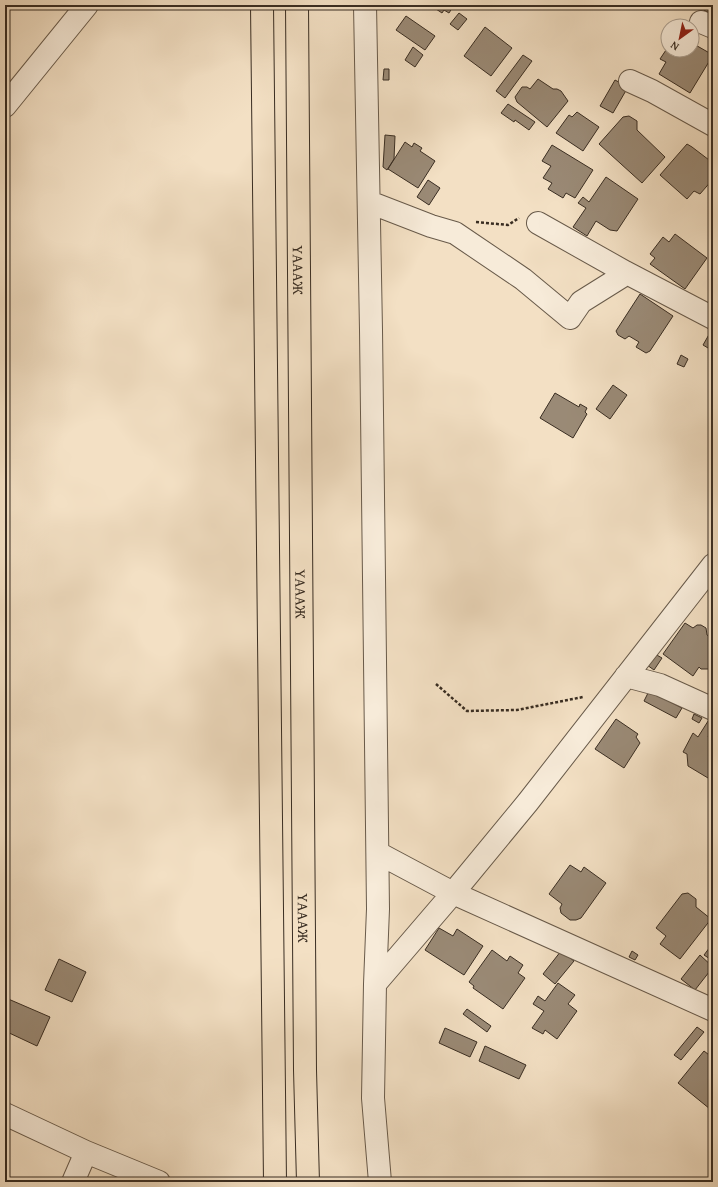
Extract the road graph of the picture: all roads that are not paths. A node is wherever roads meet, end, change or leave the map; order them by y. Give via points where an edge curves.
1 (87, 5) edge
2 (262, 5) edge
3 (297, 5) edge
4 (365, 5) edge
5 (630, 80) dead end
6 (5, 106) edge
7 (713, 125) edge
8 (369, 202) junction
9 (538, 224) road end
10 (625, 272) junction
11 (713, 318) edge
12 (713, 565) edge
13 (626, 676) junction
14 (713, 709) edge
15 (378, 853) junction
16 (453, 893) junction
17 (374, 984) junction
18 (713, 1010) edge
19 (5, 1114) edge
20 (86, 1152) junction
21 (72, 1182) edge
22 (159, 1182) edge
23 (275, 1182) edge
24 (308, 1182) edge
25 (380, 1182) edge

1 - 6 street
2 - 23 highway
3 - 24 highway, ҮАААЖ
4 - 8 street
5 - 7 street
8 - 10 street via 455,233 523,279 570,318 581,302
8 - 15 street
9 - 10 street
10 - 11 street
12 - 13 street
13 - 14 street via 660,686
13 - 16 street
15 - 16 street
15 - 17 street
16 - 17 street
16 - 18 street
17 - 25 street via 372,1098
19 - 20 street
20 - 21 street
20 - 22 street

